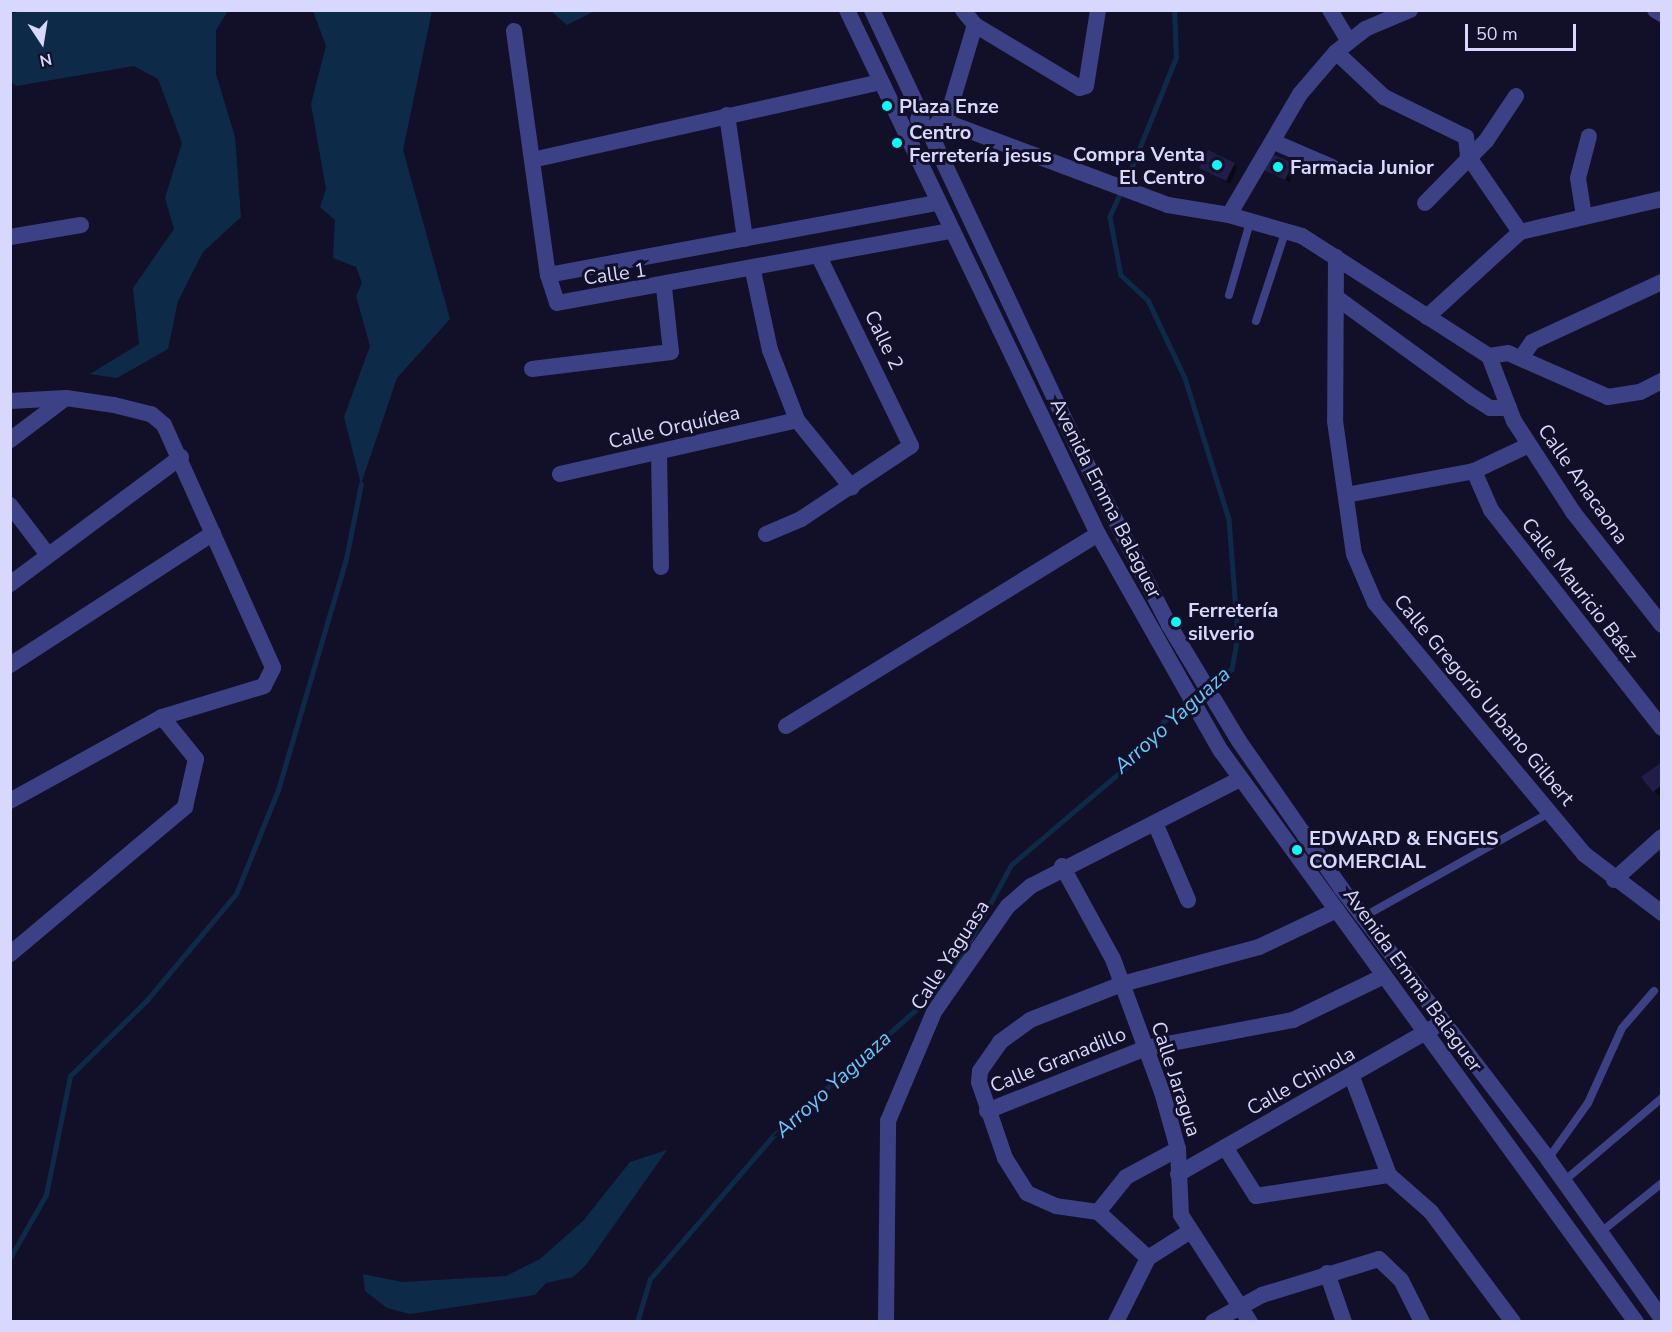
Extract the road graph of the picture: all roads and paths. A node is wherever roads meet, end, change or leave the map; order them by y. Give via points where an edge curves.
1 (847, 10) edge
2 (872, 10) edge
3 (963, 10) edge
4 (1098, 10) edge
5 (1330, 10) edge
6 (1410, 10) edge
7 (1655, 10) edge
8 (1662, 14) edge
9 (975, 25) junction
10 (514, 31) dead end
11 (1348, 40) junction
12 (1336, 52) junction
13 (881, 82) junction
14 (1516, 96) dead end
15 (727, 116) junction
16 (925, 118) junction
17 (899, 120) junction
18 (946, 122) junction
19 (1589, 136) dead end
20 (1274, 142) junction
21 (1468, 156) junction
22 (532, 160) junction
23 (1332, 167) dead end
24 (1662, 199) edge
25 (938, 203) junction
26 (1425, 203) dead end
27 (1229, 215) junction
28 (1584, 216) junction
29 (1251, 219) junction
30 (81, 225) dead end
31 (1286, 230) junction
32 (950, 231) junction
33 (1520, 232) junction
34 (10, 237) edge
35 (745, 239) junction
36 (1336, 257) junction
37 (820, 259) junction
38 (753, 272) junction
39 (548, 275) junction
40 (1662, 282) edge
41 (664, 288) junction
42 (1229, 296) dead end
43 (1337, 298) junction
44 (1427, 317) junction
45 (1256, 321) dead end
46 (1489, 356) junction
47 (1521, 358) junction
48 (532, 369) dead end
49 (1662, 381) edge
50 (66, 398) junction
51 (10, 401) edge
52 (1509, 408) junction
53 (797, 420) junction
54 (10, 440) edge
55 (1529, 445) junction
56 (1078, 447) junction
57 (658, 453) junction
58 (1060, 456) junction
59 (181, 457) junction
60 (1474, 471) junction
61 (560, 474) dead end
62 (852, 488) junction
63 (1346, 495) junction
64 (10, 506) edge
65 (213, 533) junction
66 (766, 534) dead end
67 (1098, 534) junction
68 (48, 555) junction
69 (661, 567) dead end
70 (10, 584) edge
71 (1660, 622) edge
72 (10, 665) edge
73 (162, 717) junction
74 (786, 726) dead end
75 (1662, 728) edge
76 (1240, 779) junction
77 (10, 801) edge
78 (1551, 812) junction
79 (1155, 823) junction
80 (1662, 837) edge
81 (1062, 866) junction
82 (1614, 880) junction
83 (1188, 900) dead end
84 (1337, 910) junction
85 (1662, 913) edge
86 (1363, 917) junction
87 (10, 954) edge
88 (1384, 976) junction
89 (1122, 984) junction
90 (1654, 991) dead end
91 (1443, 1022) junction
92 (1425, 1035) junction
93 (1146, 1048) junction
94 (1352, 1077) junction
95 (1662, 1098) edge
96 (987, 1111) junction
97 (1225, 1147) junction
98 (1178, 1149) junction
99 (1548, 1159) junction
100 (1178, 1174) junction
101 (1389, 1175) junction
102 (1564, 1181) junction
103 (1662, 1183) edge
104 (1098, 1212) junction
105 (1189, 1232) junction
106 (1601, 1232) junction
107 (1148, 1258) junction
108 (1327, 1273) junction
109 (1238, 1305) junction
110 (1662, 1319) edge
111 (1421, 1321) edge
112 (886, 1322) edge
113 (1116, 1322) edge
114 (1213, 1322) edge
115 (1250, 1322) edge
116 (1344, 1322) edge
117 (1513, 1322) edge
118 (1635, 1322) edge

1 - 13 street, Avenida Emma Balaguer
2 - 16 street, Avenida Emma Balaguer
3 - 9 street
4 - 9 street via 1086,86 1080,88
5 - 11 street
6 - 11 street
7 - 8 street
9 - 18 street
10 - 22 street, Calle 1
11 - 12 street
12 - 20 street via 1300,94
12 - 21 street via 1384,97 1467,136
13 - 15 street
13 - 17 street, Avenida Emma Balaguer
14 - 21 street via 1486,141
15 - 22 street
15 - 35 street
16 - 17 street
16 - 18 street
16 - 56 street, Avenida Emma Balaguer
17 - 25 street, Avenida Emma Balaguer
18 - 27 street via 1089,180 1168,206
19 - 28 street via 1578,178
20 - 23 street
20 - 27 street
21 - 26 street
21 - 33 street
22 - 39 street, Calle 1
24 - 28 street
25 - 32 street, Avenida Emma Balaguer
25 - 35 street
27 - 29 street
28 - 33 street
29 - 31 street
29 - 42 lane
30 - 34 street
31 - 36 street
31 - 45 lane
32 - 37 street, Calle 1
32 - 58 street, Avenida Emma Balaguer
33 - 44 street
35 - 39 street
36 - 43 street, Calle Gregorio Urbano Gilbert
36 - 44 street
37 - 38 street, Calle 1
37 - 62 street, Calle 2 via 911,441 909,451
38 - 41 street, Calle 1
38 - 53 street via 770,350
39 - 41 street, Calle 1 via 557,303
40 - 47 street via 1532,342
41 - 48 street via 671,352
43 - 52 street via 1473,398 1490,408
43 - 63 street, Calle Gregorio Urbano Gilbert via 1335,421
44 - 46 street
46 - 47 street via 1496,351
46 - 52 street, Calle Anacaona
47 - 49 street via 1608,397 1640,392
50 - 51 street
50 - 54 street
50 - 59 street via 151,414 164,424
52 - 55 street, Calle Anacaona
53 - 57 street, Calle Orquídea
53 - 62 street
55 - 60 street
55 - 71 street, Calle Anacaona via 1573,513
56 - 58 street
56 - 86 street, Avenida Emma Balaguer via 1169,625 1239,741
57 - 61 street, Calle Orquídea
57 - 69 street
58 - 67 street, Avenida Emma Balaguer
59 - 65 street
59 - 68 street
60 - 63 street
60 - 75 street, Calle Mauricio Báez via 1491,510
62 - 66 street
63 - 78 street, Calle Gregorio Urbano Gilbert via 1354,554 1375,603
64 - 68 street
65 - 72 street
65 - 73 street via 269,656 272,678 244,696
67 - 74 street
67 - 76 street, Avenida Emma Balaguer via 1153,635
68 - 70 street
73 - 77 street
73 - 87 street via 196,759 185,807
76 - 79 street, Calle Yaguasa
76 - 84 street, Avenida Emma Balaguer
78 - 82 street, Calle Gregorio Urbano Gilbert via 1584,854
78 - 86 lane
79 - 81 street, Calle Yaguasa
79 - 83 street
80 - 82 street
81 - 89 street, Calle Jaragua
81 - 112 street, Calle Yaguasa via 1008,906 934,1012 888,1121
82 - 85 street, Calle Gregorio Urbano Gilbert
84 - 88 street, Avenida Emma Balaguer
84 - 89 street via 1259,947
86 - 91 street, Avenida Emma Balaguer
88 - 92 street, Avenida Emma Balaguer
88 - 93 street, Calle Granadillo via 1293,1020
89 - 93 street, Calle Jaragua
89 - 96 street via 1030,1020 1000,1042 980,1071
90 - 99 lane via 1622,1028 1588,1103
91 - 92 street, Calle Chinola
91 - 99 street, Avenida Emma Balaguer
92 - 94 street, Calle Chinola
92 - 118 street, Avenida Emma Balaguer
93 - 96 street, Calle Granadillo
93 - 98 street, Calle Jaragua
94 - 97 street, Calle Chinola
94 - 101 street
95 - 102 lane
96 - 104 street via 1026,1192 1056,1206
97 - 100 street, Calle Chinola
97 - 101 street via 1256,1196
98 - 100 street, Calle Jaragua
98 - 104 street via 1126,1177
99 - 102 street, Avenida Emma Balaguer
100 - 105 street, Calle Jaragua via 1176,1195
101 - 117 street via 1431,1212
102 - 106 street, Avenida Emma Balaguer
103 - 106 lane
104 - 107 street
105 - 107 street
105 - 109 street, Calle Jaragua
106 - 110 street, Avenida Emma Balaguer
107 - 113 street
108 - 109 street
108 - 111 street via 1379,1259 1401,1280
108 - 116 street
109 - 114 street
109 - 115 street, Calle Jaragua

